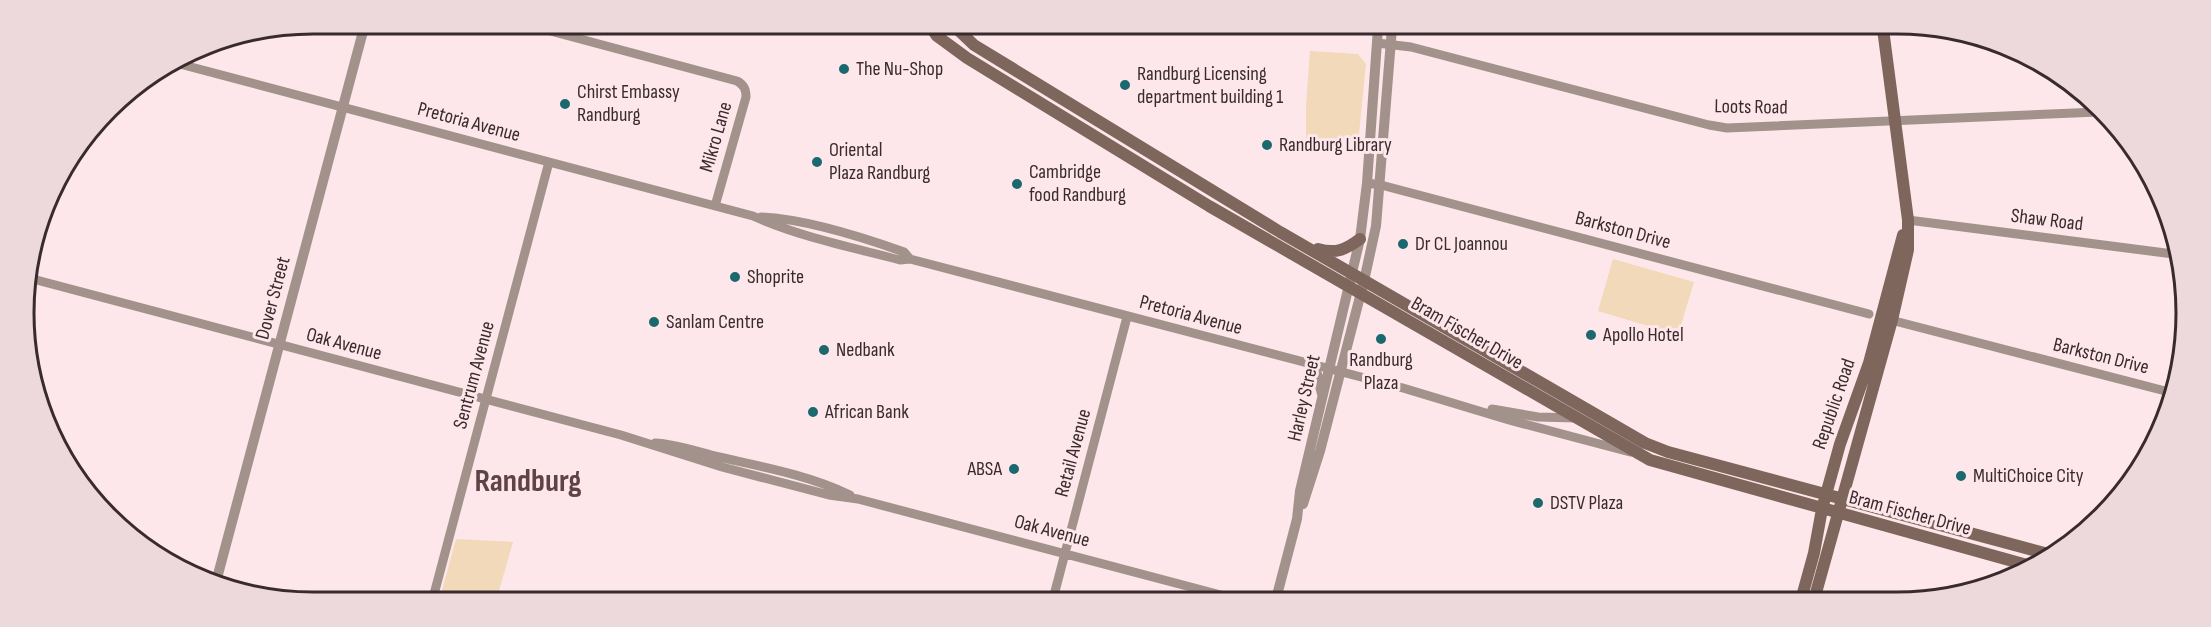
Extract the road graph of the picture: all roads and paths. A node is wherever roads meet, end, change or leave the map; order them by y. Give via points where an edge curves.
1 (362, 34) edge
2 (562, 34) edge
3 (937, 34) edge
4 (962, 34) edge
5 (1378, 34) edge
6 (1392, 34) edge
7 (1884, 34) edge
8 (1377, 43) junction
9 (1391, 44) junction
10 (186, 66) edge
11 (343, 107) junction
12 (2091, 112) edge
13 (1895, 121) junction
14 (549, 162) junction
15 (1367, 183) junction
16 (1381, 185) junction
17 (715, 206) junction
18 (1908, 220) junction
19 (1360, 239) junction
20 (1305, 245) junction
21 (2170, 254) edge
22 (1353, 273) junction
23 (37, 280) edge
24 (1364, 281) junction
25 (1355, 290) junction
26 (1869, 314) dead end
27 (1127, 317) junction
28 (1887, 319) junction
29 (279, 345) junction
30 (1310, 364) junction
31 (1335, 371) junction
32 (2166, 391) edge
33 (1323, 397) junction
34 (487, 399) junction
35 (1463, 405) junction
36 (1598, 417) junction
37 (1578, 418) junction
38 (1639, 454) junction
39 (1826, 494) junction
40 (1842, 498) junction
41 (1822, 509) junction
42 (1838, 513) junction
43 (1297, 519) junction
44 (2042, 552) edge
45 (1065, 553) junction
46 (2022, 564) edge
47 (219, 576) edge
48 (435, 592) edge
49 (1055, 592) edge
50 (1210, 592) edge
51 (1278, 592) edge
52 (1803, 592) edge
53 (1816, 592) edge

1 - 11 street, Dover Street
2 - 17 street, Mikro Lane via 742,84 746,97
3 - 25 main road, Bram Fischer Drive via 967,58
4 - 20 main road, Bram Fischer Drive via 974,45
5 - 8 street
6 - 9 street
7 - 13 main road, Republic Road
8 - 9 street, Loots Road
8 - 15 street
9 - 13 street, Loots Road via 1718,127
9 - 16 street
10 - 11 street, Pretoria Avenue
11 - 14 street, Pretoria Avenue
11 - 29 street, Dover Street
12 - 13 street, Loots Road
13 - 18 main road, Republic Road
14 - 17 street, Pretoria Avenue
14 - 34 street, Sentrum Avenue
15 - 16 street, Barkston Drive
15 - 19 street
16 - 24 street
16 - 26 street, Barkston Drive
17 - 27 street, Pretoria Avenue via 837,231 904,252 910,259
18 - 21 street, Shaw Road
18 - 28 main road, Republic Road
19 - 20 main road via 1339,252
19 - 22 street
20 - 22 main road, Bram Fischer Drive
22 - 24 main road, Bram Fischer Drive
22 - 25 street
23 - 29 street, Oak Avenue
24 - 25 street
24 - 36 main road, Bram Fischer Drive
25 - 31 street, Harley Street
25 - 37 main road, Bram Fischer Drive
27 - 30 street, Pretoria Avenue
27 - 45 street, Retail Avenue
28 - 32 street, Barkston Drive
28 - 39 main road, Republic Road via 1840,444
28 - 40 main road, Republic Road
29 - 34 street, Oak Avenue
29 - 47 street, Dover Street
30 - 31 street, Pretoria Avenue
30 - 33 street
31 - 33 street, Harley Street
31 - 35 street, Pretoria Avenue
31 - 43 street, Harley Street via 1320,451
33 - 43 street, Harley Street
34 - 45 street, Oak Avenue via 649,443 796,475 858,499
34 - 48 street, Sentrum Avenue
35 - 37 street, Pretoria Avenue via 1538,417
35 - 38 street, Pretoria Avenue
36 - 37 street, Pretoria Avenue
36 - 39 main road, Bram Fischer Drive via 1668,452
37 - 38 main road, Bram Fischer Drive
38 - 41 main road, Bram Fischer Drive via 1664,465
39 - 40 main road, Bram Fischer Drive
39 - 41 main road, Republic Road
40 - 42 main road, Republic Road
40 - 44 main road, Bram Fischer Drive
41 - 42 main road, Bram Fischer Drive
41 - 52 main road, Republic Road
42 - 46 main road, Bram Fischer Drive
42 - 53 main road, Republic Road
43 - 51 street, Harley Street
45 - 49 street, Retail Avenue
45 - 50 street, Oak Avenue

